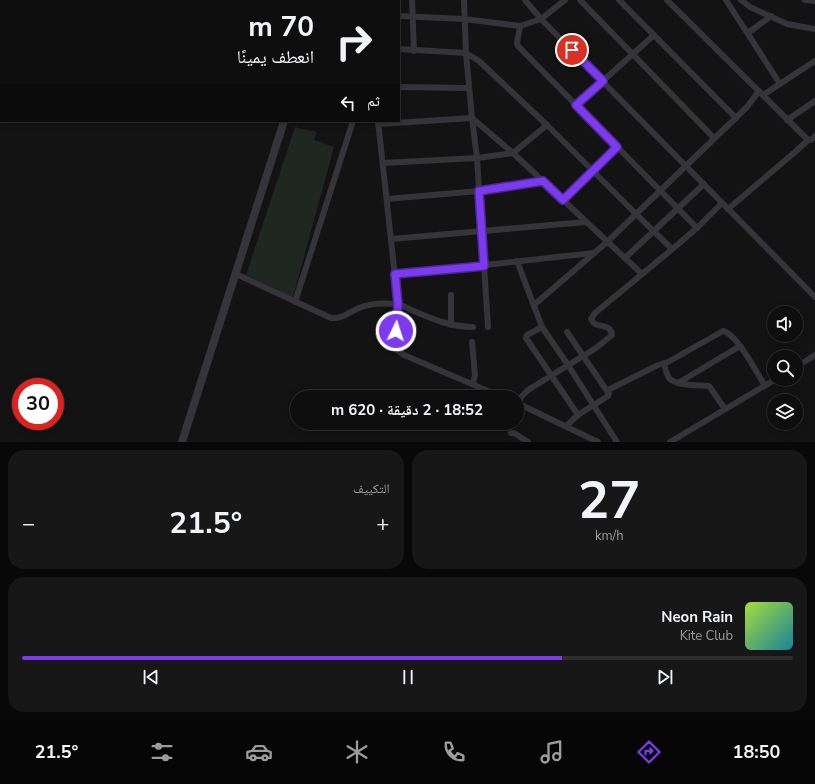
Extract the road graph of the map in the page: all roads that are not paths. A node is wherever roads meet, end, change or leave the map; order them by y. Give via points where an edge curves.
1 (412, 0) edge
2 (464, 0) edge
3 (524, 0) edge
4 (565, 0) edge
5 (580, 0) edge
6 (619, 0) edge
7 (667, 0) edge
8 (726, 0) edge
9 (741, 0) edge
10 (805, 0) edge
11 (815, 1) edge
12 (400, 16) edge
13 (771, 16) junction
14 (413, 17) junction
15 (464, 19) junction
16 (541, 19) junction
17 (520, 26) junction
18 (815, 29) edge
19 (748, 33) junction
20 (654, 35) junction
21 (400, 49) edge
22 (414, 50) junction
23 (466, 52) junction
24 (632, 55) junction
25 (815, 61) edge
26 (603, 81) junction
27 (780, 84) junction
28 (400, 87) edge
29 (469, 88) junction
30 (761, 93) junction
31 (815, 102) edge
32 (576, 105) junction
33 (472, 118) junction
34 (736, 118) junction
35 (788, 120) junction
36 (284, 122) edge
37 (353, 122) edge
38 (397, 122) edge
39 (400, 122) edge
40 (378, 123) edge
41 (547, 125) junction
42 (714, 138) junction
43 (813, 139) edge
44 (617, 147) junction
45 (513, 154) junction
46 (477, 158) junction
47 (383, 163) junction
48 (686, 166) junction
49 (593, 171) junction
50 (543, 181) junction
51 (704, 184) junction
52 (660, 190) junction
53 (479, 191) junction
54 (387, 198) junction
55 (563, 200) junction
56 (722, 203) junction
57 (678, 208) junction
58 (728, 209) junction
59 (636, 214) junction
60 (586, 222) junction
61 (697, 228) junction
62 (481, 231) junction
63 (654, 231) junction
64 (391, 239) junction
65 (607, 242) junction
66 (672, 249) junction
67 (594, 253) junction
68 (625, 258) junction
69 (517, 261) junction
70 (484, 266) junction
71 (236, 274) junction
72 (395, 274) junction
73 (642, 274) junction
74 (451, 295) dead end
75 (814, 295) edge
76 (295, 302) junction
77 (398, 304) junction
78 (534, 305) junction
79 (451, 325) junction
80 (473, 327) dead end
81 (488, 327) dead end
82 (542, 327) junction
83 (567, 332) dead end
84 (472, 342) dead end
85 (740, 346) junction
86 (815, 355) edge
87 (583, 356) junction
88 (664, 363) junction
89 (803, 363) edge
90 (568, 365) junction
91 (551, 376) junction
92 (678, 383) junction
93 (473, 384) junction
94 (765, 386) joint
95 (486, 390) edge
96 (608, 390) junction
97 (524, 394) edge
98 (593, 405) junction
99 (524, 407) edge
100 (725, 409) junction
101 (578, 415) junction
102 (566, 426) junction
103 (511, 433) dead end
104 (589, 440) edge
105 (680, 440) edge
106 (182, 442) edge
107 (528, 442) edge
108 (598, 442) edge
109 (617, 442) edge
110 (670, 442) edge

1 - 14 street
2 - 15 street
3 - 16 street
4 - 16 street
5 - 24 street
6 - 20 street
7 - 30 street
8 - 19 street
9 - 13 street
10 - 11 street
12 - 14 street
13 - 18 street via 787,24
13 - 19 street
14 - 15 street
14 - 22 street
15 - 17 street
15 - 23 street
16 - 17 street
16 - 26 street
17 - 32 street via 518,46
19 - 27 street
20 - 24 street
20 - 34 street
21 - 22 street
22 - 23 street
23 - 29 street
23 - 41 street
24 - 26 street
24 - 42 street
25 - 27 street
26 - 32 street
26 - 48 street
27 - 30 street
28 - 29 street
29 - 33 street
30 - 34 street
30 - 35 street
31 - 35 street
32 - 44 street
33 - 39 street
33 - 45 street
33 - 46 street
34 - 42 street
35 - 43 street
36 - 71 street
37 - 76 street
38 - 40 street
40 - 47 street
41 - 45 street
41 - 49 street
42 - 48 street
43 - 58 street
44 - 49 street
44 - 52 street
45 - 46 street
45 - 50 street
46 - 47 street
46 - 53 street
47 - 54 street
48 - 51 street
48 - 52 street
49 - 55 street
49 - 59 street
50 - 53 street
50 - 55 street
51 - 56 street
51 - 57 street
52 - 57 street
52 - 59 street
53 - 54 street
53 - 62 street
54 - 64 street
55 - 60 street
56 - 58 street
56 - 61 street
57 - 61 street
57 - 63 street
58 - 75 street
59 - 63 street
59 - 65 street
60 - 62 street
60 - 65 street
61 - 66 street
62 - 64 street
62 - 70 street
63 - 66 street
63 - 68 street
64 - 72 street
65 - 67 street
65 - 68 street
66 - 73 street
67 - 69 street
67 - 78 street
68 - 73 street
69 - 70 street
69 - 78 street
70 - 72 street
70 - 81 street
71 - 76 street
71 - 106 street
72 - 77 street
73 - 87 street via 592,316 593,324 607,327 612,336
74 - 79 street
76 - 77 street via 331,318 345,316 368,305
77 - 79 street
77 - 93 street via 395,344 397,350
78 - 82 street
79 - 80 street
82 - 90 street
82 - 91 street via 526,338
83 - 87 street
84 - 93 street via 475,374
85 - 88 street via 729,333 723,331
85 - 92 street
85 - 94 street
86 - 89 street
87 - 90 street
87 - 96 street
88 - 92 street via 669,377
88 - 96 street
90 - 91 street
90 - 98 street
91 - 97 street
91 - 101 street
92 - 100 street via 709,386
93 - 95 street
94 - 100 street
96 - 98 street via 608,396
98 - 101 street
98 - 109 street
99 - 102 street
100 - 105 street
101 - 102 street
102 - 104 street
103 - 107 street
104 - 108 street
105 - 110 street

